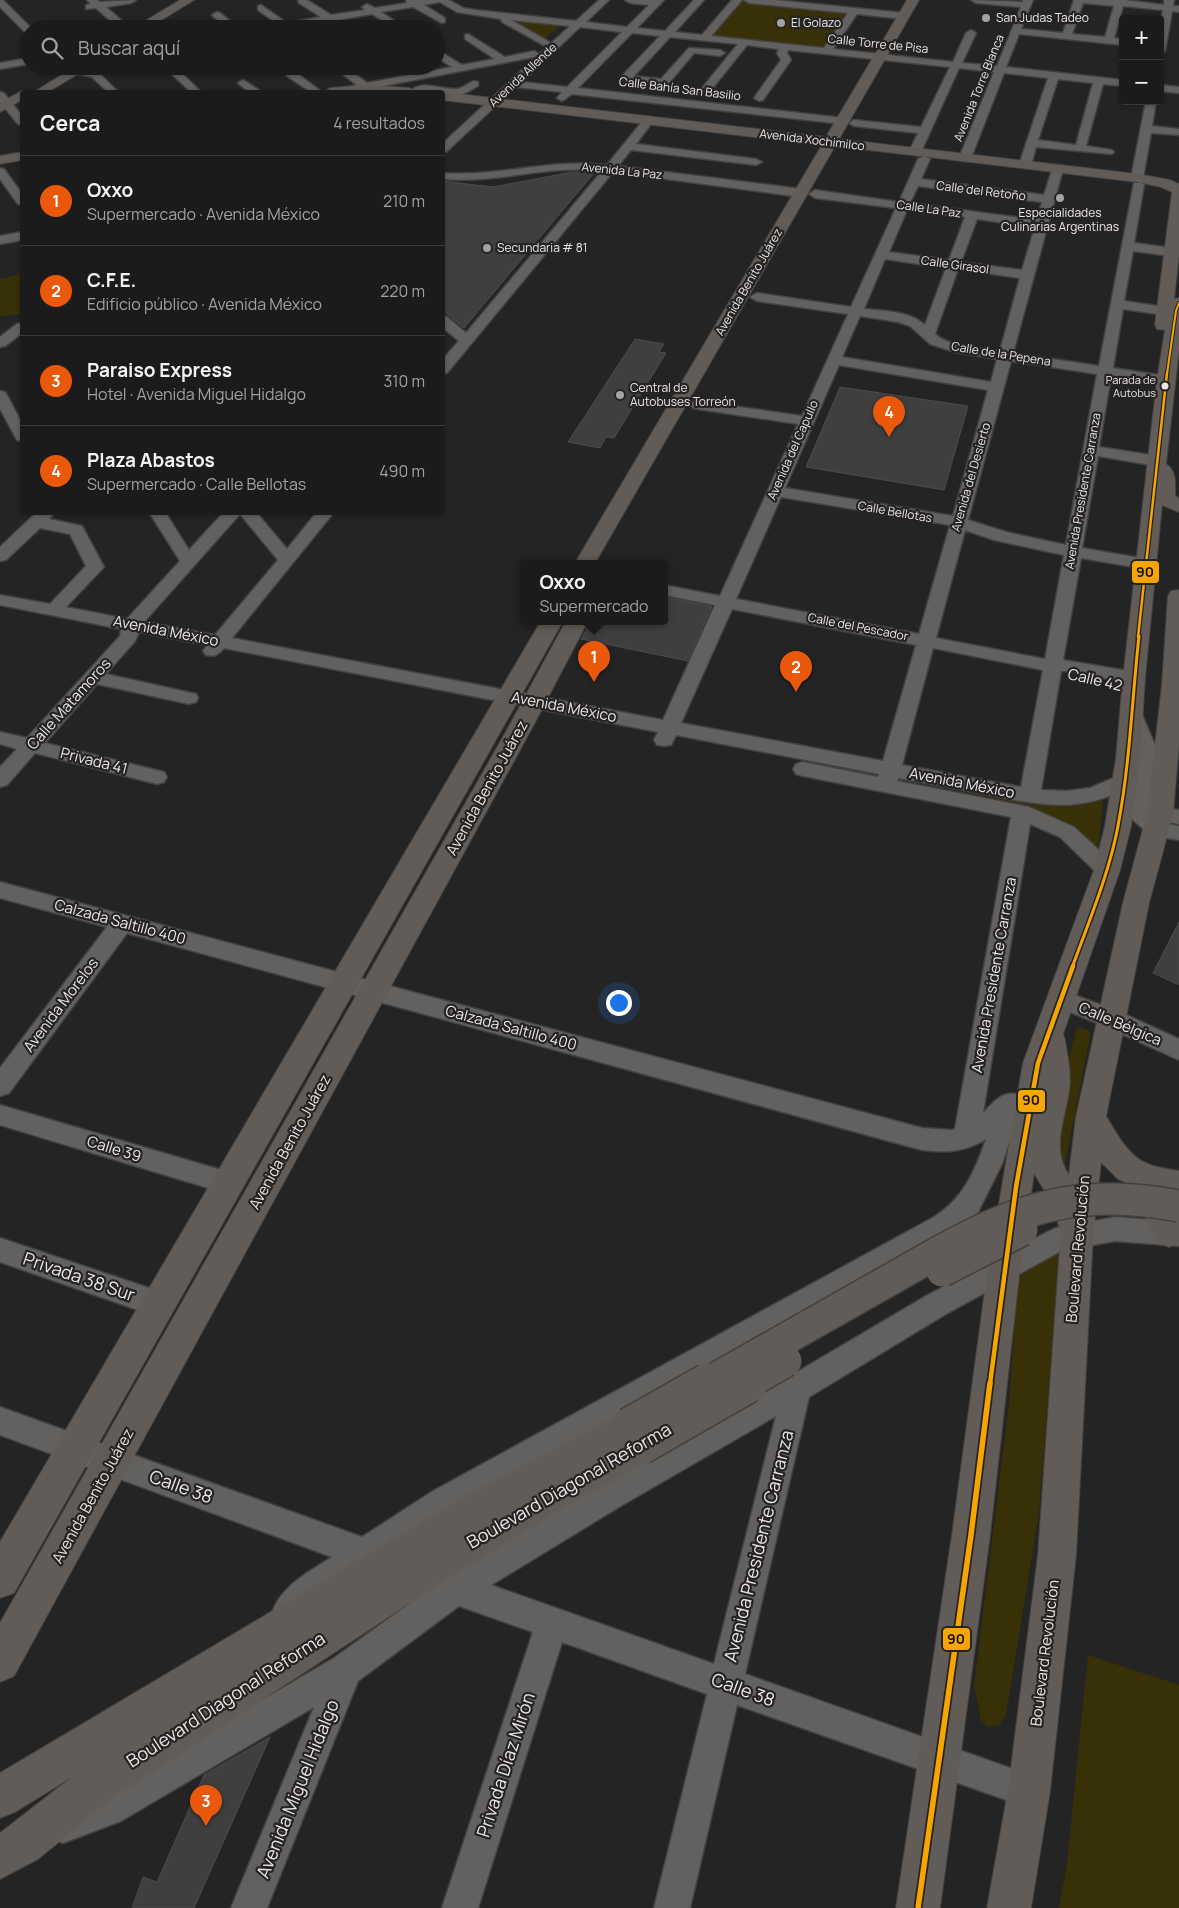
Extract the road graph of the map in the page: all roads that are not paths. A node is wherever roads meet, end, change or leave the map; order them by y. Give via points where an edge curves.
1 (80, 0) edge
2 (131, 0) edge
3 (188, 0) edge
4 (199, 0) edge
5 (356, 0) edge
6 (438, 0) edge
7 (443, 0) edge
8 (594, 0) edge
9 (604, 0) edge
10 (630, 0) edge
11 (698, 0) edge
12 (736, 0) edge
13 (750, 0) edge
14 (913, 0) edge
15 (923, 0) edge
16 (976, 0) edge
17 (1081, 0) edge
18 (302, 1) edge
19 (658, 1) edge
20 (0, 2) edge
21 (412, 2) edge
22 (779, 2) edge
23 (1027, 2) edge
24 (1120, 2) edge
25 (93, 4) edge
26 (1168, 4) edge
27 (261, 8) dead end
28 (1179, 9) edge
29 (854, 10) junction
30 (373, 11) junction
31 (217, 15) dead end
32 (498, 16) junction
33 (904, 16) junction
34 (329, 18) junction
35 (106, 20) edge
36 (114, 20) edge
37 (154, 20) edge
38 (165, 20) edge
39 (223, 20) edge
40 (278, 20) edge
41 (320, 20) edge
42 (332, 20) edge
43 (387, 20) edge
44 (438, 20) edge
45 (445, 20) edge
46 (20, 22) edge
47 (453, 23) dead end
48 (573, 24) junction
49 (630, 30) junction
50 (1016, 31) junction
51 (904, 32) junction
52 (971, 33) dead end
53 (456, 34) dead end
54 (667, 34) junction
55 (1067, 36) junction
56 (704, 38) junction
57 (1164, 38) edge
58 (1109, 40) junction
59 (1119, 41) edge
60 (744, 42) junction
61 (545, 43) junction
62 (785, 46) junction
63 (826, 51) junction
64 (534, 54) junction
65 (734, 55) junction
66 (885, 57) junction
67 (445, 58) edge
68 (20, 59) edge
69 (504, 60) junction
70 (0, 62) edge
71 (20, 63) edge
72 (956, 65) junction
73 (0, 66) edge
74 (460, 68) junction
75 (1000, 70) junction
76 (445, 71) edge
77 (62, 75) edge
78 (67, 75) edge
79 (95, 75) edge
80 (168, 75) edge
81 (171, 75) edge
82 (292, 75) edge
83 (349, 75) edge
84 (411, 75) edge
85 (424, 75) edge
86 (1054, 76) junction
87 (414, 77) junction
88 (1099, 80) junction
89 (1119, 82) edge
90 (243, 83) dead end
91 (474, 84) dead end
92 (514, 84) junction
93 (364, 86) junction
94 (1164, 88) edge
95 (31, 90) edge
96 (49, 90) edge
97 (111, 90) edge
98 (180, 90) edge
99 (193, 90) edge
100 (252, 90) edge
101 (314, 90) edge
102 (349, 90) joint
103 (381, 90) edge
104 (418, 90) edge
105 (436, 90) edge
106 (570, 90) junction
107 (1179, 90) edge
108 (445, 91) edge
109 (703, 93) dead end
110 (20, 96) edge
111 (445, 97) edge
112 (759, 98) dead end
113 (445, 102) edge
114 (485, 104) junction
115 (7, 105) edge
116 (1150, 105) edge
117 (551, 109) junction
118 (20, 120) edge
119 (848, 122) junction
120 (647, 123) junction
121 (1146, 129) junction
122 (925, 131) junction
123 (1179, 132) edge
124 (445, 134) edge
125 (1032, 143) junction
126 (835, 145) junction
127 (628, 146) junction
128 (445, 147) edge
129 (1080, 149) junction
130 (20, 150) edge
131 (1108, 152) dead end
132 (0, 154) edge
133 (20, 156) edge
134 (571, 156) dead end
135 (919, 156) junction
136 (965, 158) junction
137 (0, 160) edge
138 (756, 162) dead end
139 (582, 165) junction
140 (1025, 165) junction
141 (610, 168) junction
142 (0, 171) edge
143 (1057, 172) junction
144 (445, 176) edge
145 (914, 182) junction
146 (1138, 182) junction
147 (1179, 190) edge
148 (808, 193) junction
149 (20, 198) edge
150 (1049, 199) junction
151 (903, 205) junction
152 (972, 214) junction
153 (1042, 224) junction
154 (20, 236) edge
155 (0, 240) edge
156 (1127, 246) junction
157 (881, 255) junction
158 (1176, 256) edge
159 (770, 259) junction
160 (953, 265) junction
161 (1028, 275) junction
162 (1179, 277) edge
163 (757, 297) junction
164 (1116, 304) junction
165 (1172, 307) edge
166 (856, 311) junction
167 (445, 323) edge
168 (20, 328) edge
169 (445, 335) edge
170 (928, 336) junction
171 (3, 341) edge
172 (20, 341) edge
173 (464, 344) junction
174 (1005, 355) junction
175 (834, 360) junction
176 (445, 366) edge
177 (1104, 371) junction
178 (1172, 386) edge
179 (996, 387) junction
180 (0, 395) edge
181 (696, 400) junction
182 (806, 421) junction
183 (20, 433) edge
184 (1090, 450) junction
185 (1157, 461) junction
186 (664, 464) dead end
187 (775, 491) junction
188 (1179, 506) edge
189 (159, 515) edge
190 (230, 515) edge
191 (250, 515) edge
192 (324, 515) edge
193 (36, 516) edge
194 (959, 522) junction
195 (0, 535) edge
196 (600, 538) junction
197 (1072, 551) junction
198 (0, 556) edge
199 (287, 560) junction
200 (587, 560) edge
201 (608, 560) edge
202 (188, 561) junction
203 (1146, 564) junction
204 (668, 591) edge
205 (1179, 596) edge
206 (0, 600) edge
207 (726, 601) junction
208 (54, 610) junction
209 (0, 612) edge
210 (550, 625) edge
211 (574, 625) edge
212 (130, 631) junction
213 (926, 640) junction
214 (215, 647) junction
215 (1052, 666) junction
216 (92, 678) junction
217 (1133, 693) junction
218 (189, 698) dead end
219 (518, 705) junction
220 (666, 734) junction
221 (0, 738) edge
222 (31, 746) junction
223 (157, 777) dead end
224 (888, 777) junction
225 (0, 780) edge
226 (1125, 780) junction
227 (1026, 804) junction
228 (1169, 823) edge
229 (1107, 870) junction
230 (1, 891) edge
231 (122, 923) junction
232 (343, 983) junction
233 (374, 991) junction
234 (1061, 998) junction
235 (1112, 1019) junction
236 (1050, 1031) junction
237 (1179, 1050) edge
238 (1038, 1063) junction
239 (0, 1086) edge
240 (1011, 1102) junction
241 (0, 1115) edge
242 (1091, 1117) junction
243 (966, 1138) junction
244 (228, 1183) junction
245 (1177, 1211) edge
246 (1077, 1236) junction
247 (914, 1243) junction
248 (0, 1250) edge
249 (1004, 1268) junction
250 (158, 1304) junction
251 (936, 1305) junction
252 (797, 1388) junction
253 (0, 1421) edge
254 (635, 1436) junction
255 (75, 1448) junction
256 (112, 1462) junction
257 (363, 1553) junction
258 (0, 1579) edge
259 (456, 1589) junction
260 (552, 1623) junction
261 (261, 1640) junction
262 (0, 1662) edge
263 (346, 1670) junction
264 (726, 1684) junction
265 (939, 1760) junction
266 (1029, 1791) junction
267 (0, 1797) edge
268 (11, 1850) edge
269 (249, 1908) edge
270 (460, 1908) edge
271 (672, 1908) edge
272 (918, 1908) edge
273 (1009, 1908) edge

1 - 25 street
2 - 25 street
3 - 37 main road
4 - 38 main road
5 - 30 street
6 - 21 street
7 - 32 street, Calle Torre de Pisa via 466,12
8 - 48 street, Avenida Allende
9 - 48 street, Avenida Allende
10 - 19 street
11 - 54 street
12 - 56 street
13 - 22 street
14 - 33 main road, Avenida Benito Juárez
15 - 51 main road, Avenida Benito Juárez
16 - 23 street
17 - 24 street
17 - 55 street
18 - 34 street
19 - 49 street
20 - 46 street
21 - 30 street
21 - 44 street
22 - 29 street
23 - 50 street, Avenida Torre Blanca
24 - 26 street
24 - 58 street
25 - 35 street
25 - 36 street
26 - 28 street
26 - 57 street
27 - 40 street
29 - 33 street
29 - 63 street
30 - 34 street
30 - 43 street
31 - 39 street
32 - 48 street, Calle Torre de Pisa
32 - 61 street
33 - 51 main road
33 - 66 main road, Avenida Benito Juárez
34 - 41 street
34 - 42 street
45 - 47 street
48 - 49 street, Calle Torre de Pisa
48 - 61 street, Avenida Allende
48 - 92 street, Avenida Allende
49 - 54 street, Calle Torre de Pisa
49 - 106 street
50 - 55 street
50 - 75 street, Avenida Torre Blanca
51 - 66 main road, Avenida Benito Juárez
52 - 72 street, Avenida del Capullo
53 - 69 street via 463,38 468,34
54 - 56 street, Calle Torre de Pisa
54 - 65 street via 626,78 664,82 692,50
55 - 58 street
56 - 60 street, Calle Torre de Pisa
58 - 59 street
60 - 62 street, Calle Torre de Pisa
60 - 65 street
61 - 64 street, Avenida Allende
62 - 63 street, Calle Torre de Pisa
62 - 112 street via 782,53 786,60
63 - 66 street, Calle Torre de Pisa
64 - 69 street
64 - 114 street, Avenida Allende
65 - 109 street
66 - 72 street, Calle Torre de Pisa
66 - 119 main road, Avenida Benito Juárez
67 - 74 street
68 - 70 street
69 - 74 street
71 - 73 street
72 - 75 street, Calle Torre de Pisa
72 - 122 street, Avenida del Capullo
74 - 76 street
75 - 86 street, Calle Torre de Pisa
75 - 136 street, Avenida Torre Blanca
77 - 95 main road
78 - 96 main road
79 - 97 street
80 - 98 street
81 - 99 street
82 - 101 street
83 - 93 street
84 - 87 street
85 - 87 street
86 - 88 street, Calle Torre de Pisa
86 - 125 street
87 - 93 street
88 - 89 street, Calle Torre de Pisa
88 - 129 street
90 - 100 street
91 - 108 street via 460,93
92 - 106 street, Calle Bahía San Basilio
92 - 114 street, Avenida Allende
93 - 102 street
94 - 107 street
102 - 103 main road
104 - 105 street
106 - 117 street
106 - 119 street, Calle Bahía San Basilio
110 - 115 main road
111 - 114 main road, Avenida Xochimilco
113 - 114 main road, Avenida Xochimilco
114 - 117 main road, Avenida Xochimilco
114 - 120 main road, Avenida Xochimilco
114 - 124 street, Avenida Allende
114 - 128 street, Avenida Allende
115 - 118 street
116 - 121 street, Avenida Presidente Carranza
117 - 120 main road, Avenida Xochimilco
119 - 122 street, Calle Bahía San Basilio
119 - 126 main road, Avenida Benito Juárez
120 - 126 main road, Avenida Xochimilco
120 - 127 street
121 - 123 street
121 - 146 street, Avenida Presidente Carranza
122 - 135 street, Avenida del Capullo
125 - 129 street
125 - 140 street
126 - 135 main road, Avenida Xochimilco
126 - 148 main road, Avenida Benito Juárez
127 - 138 street
127 - 141 street
129 - 131 street
130 - 132 main road
133 - 137 main road
134 - 139 street
135 - 136 main road, Avenida Xochimilco
135 - 143 main road, Avenida Xochimilco
135 - 145 street, Avenida del Capullo
136 - 140 main road, Avenida Xochimilco
139 - 141 street, Avenida La Paz
139 - 144 street, Avenida La Paz via 491,178
140 - 143 main road, Avenida Xochimilco
141 - 148 street, Avenida La Paz
141 - 173 street
142 - 149 street
143 - 146 main road, Avenida Xochimilco
143 - 150 street, Avenida del Desierto
145 - 150 street, Calle del Retoño
145 - 151 street, Avenida del Capullo
146 - 156 street, Avenida Presidente Carranza
147 - 158 main road
148 - 151 street, Calle La Paz
148 - 159 main road, Avenida Benito Juárez
150 - 153 street, Avenida del Desierto
151 - 152 street, Calle La Paz
151 - 157 street, Avenida del Capullo
152 - 153 street, Calle La Paz
152 - 160 street
153 - 161 street, Avenida del Desierto
154 - 155 street
156 - 158 street
156 - 164 street, Avenida Presidente Carranza
157 - 160 street, Calle Girasol
157 - 166 street, Avenida del Capullo
158 - 162 main road
158 - 165 main road
159 - 163 main road, Avenida Benito Juárez
159 - 181 main road, Avenida Benito Juárez via 702,363 705,371 693,395
160 - 161 street, Calle Girasol
160 - 170 street
161 - 174 street, Avenida del Desierto
163 - 166 street, Calle de la Pepena
163 - 181 main road, Avenida Benito Juárez
164 - 165 street
164 - 177 street, Avenida Presidente Carranza
165 - 178 main road via 1176,311
166 - 170 street, Calle de la Pepena via 909,320
166 - 175 street, Avenida del Capullo
167 - 173 street
168 - 171 street
169 - 173 street
170 - 174 street, Calle de la Pepena via 944,345
171 - 172 street
173 - 176 street
174 - 177 street, Calle de la Pepena
174 - 179 street, Avenida del Desierto
175 - 179 street
175 - 182 street, Avenida del Capullo
177 - 178 street, Calle de la Pepena
177 - 184 street, Avenida Presidente Carranza
178 - 185 main road
179 - 194 street, Avenida del Desierto
180 - 183 street
181 - 182 street
181 - 196 main road, Avenida Benito Juárez
182 - 187 street, Avenida del Capullo
184 - 185 street
184 - 197 street, Avenida Presidente Carranza
185 - 188 main road via 1164,472 1165,496
185 - 203 main road
186 - 201 main road
187 - 194 street, Calle Bellotas
187 - 207 street, Avenida del Capullo
189 - 202 street
190 - 202 street, Calle Matamoros
191 - 199 street
192 - 199 street
193 - 195 street
193 - 198 street
193 - 208 street via 76,530 95,567
194 - 197 street, Calle Bellotas via 1018,541
194 - 213 street, Avenida del Desierto
196 - 200 main road, Avenida Benito Juárez
196 - 201 main road via 608,544
197 - 203 street, Calle Bellotas
197 - 215 street, Avenida Presidente Carranza
199 - 214 street
202 - 212 street, Calle Matamoros
203 - 217 main road
204 - 207 street, Calle del Pescador
205 - 228 main road, Boulevard Revolución via 1172,692
206 - 208 street, Avenida México
207 - 213 street, Calle del Pescador
207 - 220 street, Avenida del Capullo
208 - 212 street, Avenida México
209 - 212 street, Avenida México
210 - 219 main road, Avenida Benito Juárez
211 - 219 main road, Avenida Benito Juárez
212 - 214 street, Avenida México
212 - 216 street, Calle Matamoros
213 - 215 street, Calle del Pescador
213 - 224 street, Avenida del Desierto
214 - 219 street, Avenida México
215 - 217 street, Calle 42 via 1066,675
215 - 227 street, Avenida Presidente Carranza
216 - 218 street
216 - 222 street, Calle Matamoros
217 - 226 main road
217 - 228 street via 1145,745 1140,815
219 - 220 street, Avenida México
219 - 232 main road, Avenida Benito Juárez
219 - 233 main road, Avenida Benito Juárez
220 - 224 street, Avenida México
221 - 222 street, Privada 41
222 - 223 street, Privada 41
222 - 225 street, Calle Matamoros
224 - 227 street, Avenida México
226 - 227 street, Avenida México via 1102,792 1074,799
226 - 229 main road
227 - 229 street, Avenida México via 1067,832
227 - 243 street, Avenida Presidente Carranza
228 - 235 main road, Boulevard Revolución via 1136,903
229 - 234 main road
230 - 231 street, Calzada Saltillo 400
231 - 232 street, Calzada Saltillo 400
231 - 239 street, Avenida Morelos
232 - 233 street, Calzada Saltillo 400
232 - 244 main road, Avenida Benito Juárez
233 - 243 street, Calzada Saltillo 400 via 922,1139 944,1142
233 - 256 main road, Avenida Benito Juárez
234 - 235 street, Calle Bélgica
234 - 236 main road
235 - 237 street, Calle Bélgica
235 - 242 main road, Boulevard Revolución
236 - 238 main road
236 - 246 main road via 1055,1080 1044,1139 1046,1161 1063,1193
238 - 240 street
238 - 249 main road
240 - 243 street, Calzada Saltillo 400 via 983,1130
240 - 247 street via 987,1169 971,1201 959,1214
241 - 244 street, Calle 39
242 - 245 main road via 1112,1153
242 - 246 main road, Boulevard Revolución
244 - 250 main road, Avenida Benito Juárez
245 - 246 street
245 - 254 main road, Boulevard Diagonal Reforma, bridge via 1147,1216 1109,1213 1071,1216 1014,1234
246 - 249 street via 1056,1240
246 - 266 main road, Boulevard Revolución via 1057,1555
247 - 251 street via 930,1250 943,1262 949,1278 946,1294
247 - 257 street via 444,1502
248 - 250 street, Privada 38 Sur
249 - 251 street
249 - 265 main road
250 - 255 main road, Avenida Benito Juárez
251 - 252 street
252 - 259 street via 613,1493
252 - 264 street, Avenida Presidente Carranza
253 - 255 street, Calle 38
254 - 261 main road, Boulevard Diagonal Reforma via 477,1510
254 - 268 main road, Boulevard Diagonal Reforma via 538,1502 98,1782
255 - 256 street, Calle 38
255 - 258 main road, Avenida Benito Juárez
256 - 257 street, Calle 38
256 - 262 main road, Avenida Benito Juárez
257 - 261 street via 312,1588
259 - 260 street, Calle 38
259 - 263 street
260 - 264 street, Calle 38
260 - 270 street, Privada Díaz Mirón
261 - 267 main road, Boulevard Diagonal Reforma
263 - 268 street via 109,1809
263 - 269 street, Avenida Miguel Hidalgo
264 - 265 street, Calle 38
264 - 271 street, Avenida Presidente Carranza
265 - 266 street, Calle 38
265 - 272 main road
266 - 273 main road, Boulevard Revolución

